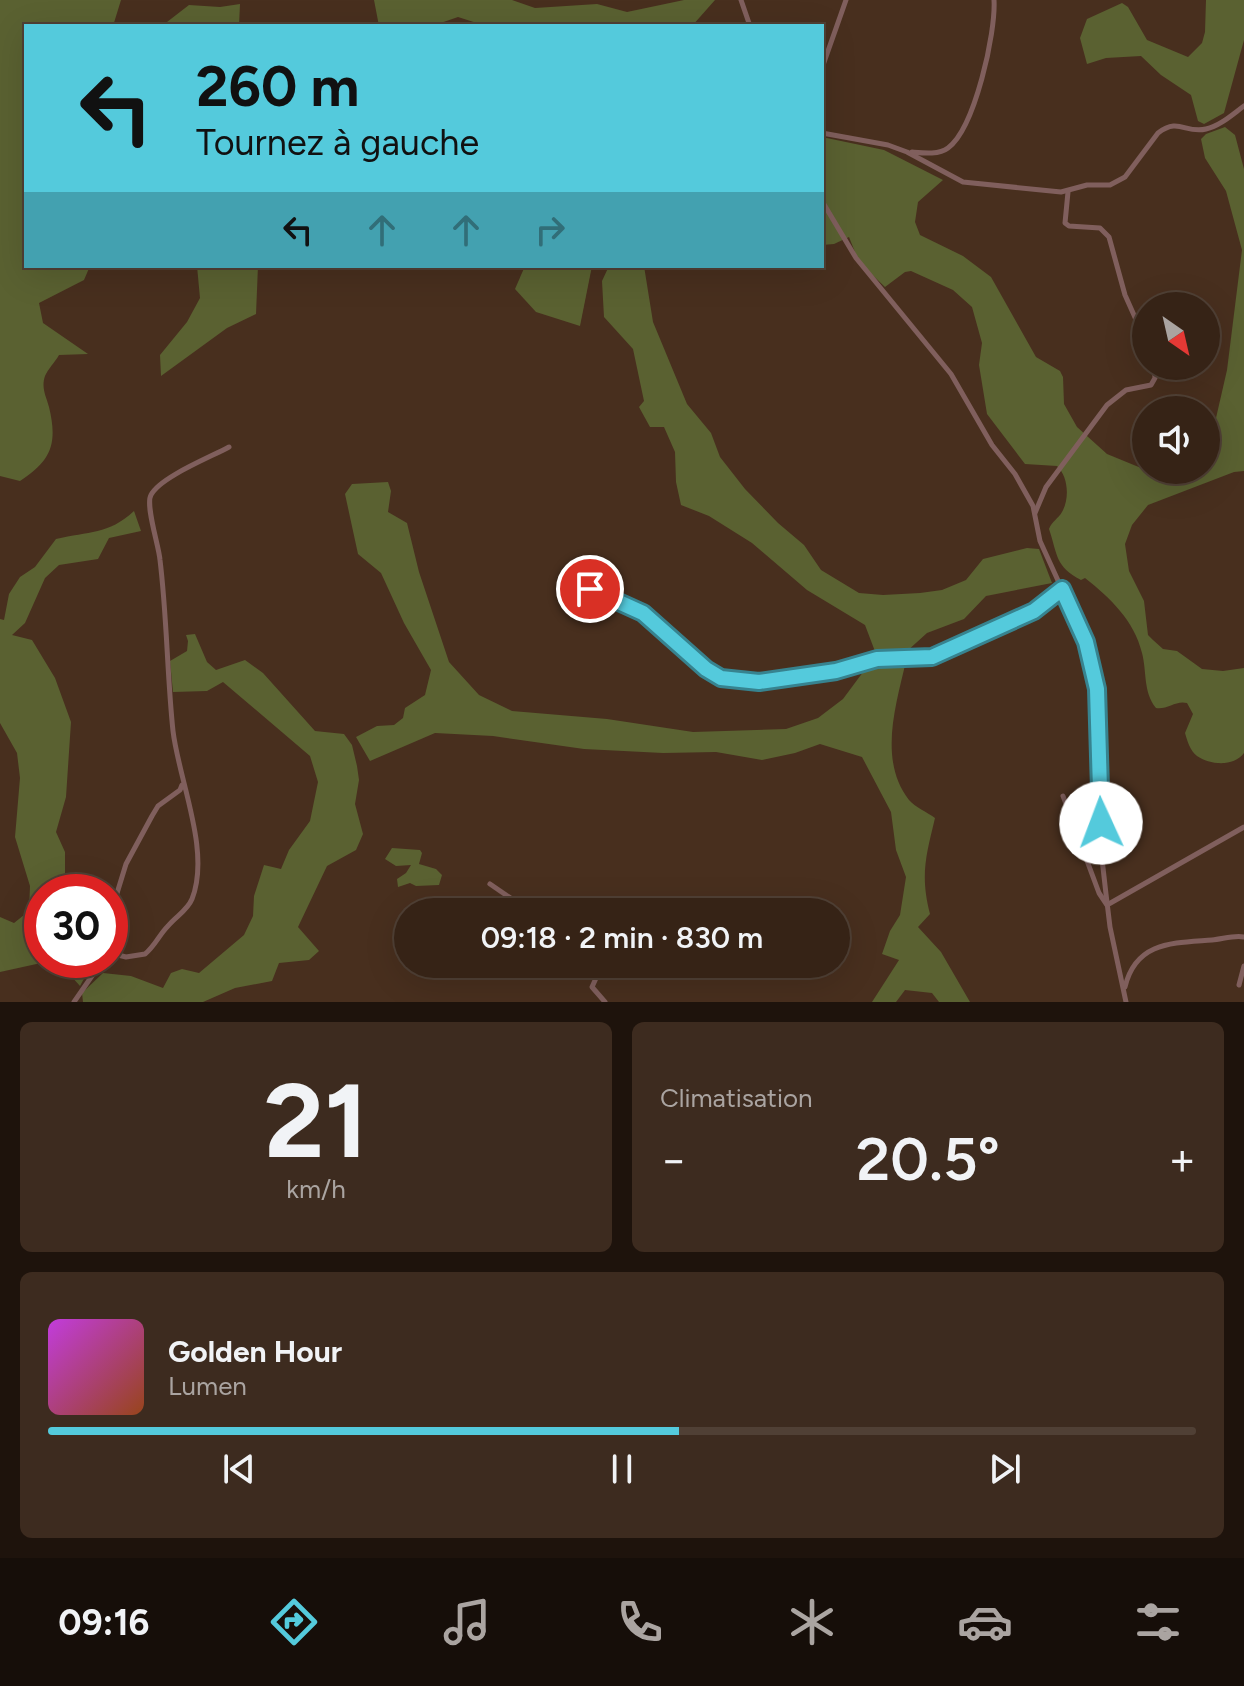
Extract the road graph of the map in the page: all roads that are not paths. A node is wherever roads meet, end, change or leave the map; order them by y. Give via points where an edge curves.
1 (741, 0) edge
2 (846, 0) edge
3 (994, 0) edge
4 (749, 24) edge
5 (824, 62) edge
6 (1244, 106) edge
7 (824, 133) edge
8 (907, 152) junction
9 (1068, 192) junction
10 (824, 204) edge
11 (1132, 311) edge
12 (1154, 380) edge
13 (229, 447) dead end
14 (1035, 514) junction
15 (590, 589) dead end
16 (1062, 589) junction
17 (182, 785) junction
18 (1063, 796) dead end
19 (1244, 827) edge
20 (123, 874) edge
21 (490, 884) dead end
22 (510, 898) edge
23 (1107, 905) junction
24 (1244, 937) edge
25 (128, 957) edge
26 (1244, 966) edge
27 (91, 978) edge
28 (596, 978) edge
29 (1239, 985) dead end
30 (1124, 992) junction
31 (74, 1002) edge
32 (605, 1002) edge
33 (1126, 1002) edge

1 - 4 street
2 - 5 street
3 - 8 street via 990,47 965,124 946,149
6 - 9 street via 1205,130 1174,124 1164,128 1125,177
7 - 8 street
8 - 9 street via 963,182
9 - 11 street via 1065,223 1100,228 1109,237
10 - 14 street via 856,258 951,374
12 - 14 street via 1126,390 1107,405 1046,487
13 - 17 street via 168,479 149,498 160,557
14 - 16 street via 1040,541
15 - 16 street via 643,613 721,678 749,682 836,671 877,659 932,657 1034,611
16 - 23 street via 1086,642 1097,689
17 - 20 street via 158,806
17 - 25 street via 197,857 192,899 145,954
18 - 23 street
19 - 23 street
21 - 22 street
23 - 30 street
24 - 30 street via 1148,950 1133,967
26 - 29 street
27 - 31 street
28 - 32 street via 592,987
30 - 33 street

